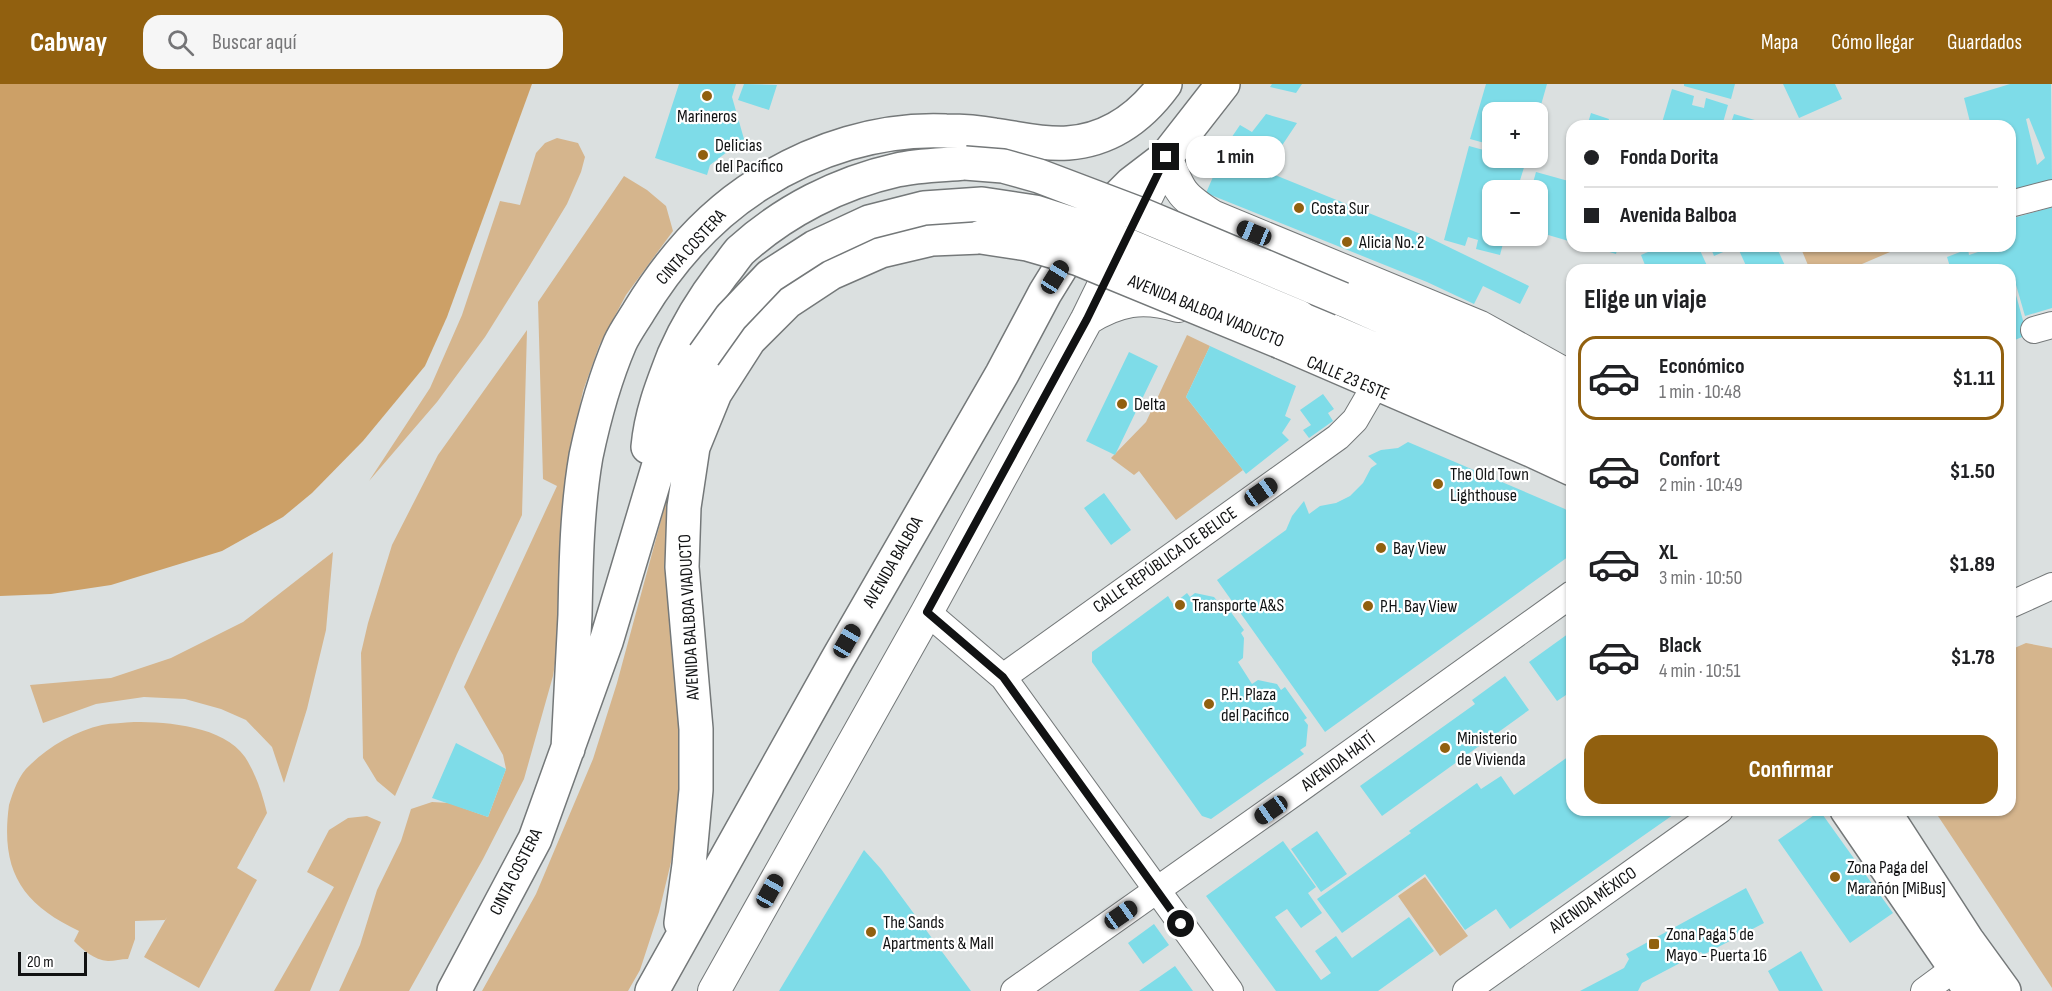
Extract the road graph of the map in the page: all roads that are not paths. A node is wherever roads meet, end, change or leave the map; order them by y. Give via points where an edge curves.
1 (1165, 84) edge
2 (1223, 84) edge
3 (1166, 157) junction
4 (2052, 193) edge
5 (2016, 202) edge
6 (1212, 216) junction
7 (1155, 300) junction
8 (1087, 319) junction
9 (1566, 375) edge
10 (1373, 389) junction
11 (1566, 398) edge
12 (1566, 434) edge
13 (1566, 466) edge
14 (1566, 474) edge
15 (644, 512) junction
16 (2052, 586) edge
17 (1566, 598) edge
18 (2016, 602) edge
19 (927, 612) junction
20 (1003, 677) junction
21 (568, 749) junction
22 (1712, 816) edge
23 (1843, 816) edge
24 (1850, 816) edge
25 (1887, 816) edge
26 (1904, 816) edge
27 (1157, 890) junction
28 (679, 942) junction
29 (1950, 987) edge
30 (454, 991) edge
31 (652, 991) edge
32 (714, 991) edge
33 (1014, 991) edge
34 (1230, 991) edge
35 (1466, 991) edge
36 (2004, 991) edge
37 (2016, 991) edge

1 - 21 highway, CINTA COSTERA via 1135,118 1103,135 1068,143 944,131 910,131 850,142 779,171 742,195 710,220 677,256 621,341 587,454 579,502
2 - 3 highway, AVENIDA BALBOA
3 - 6 main road via 1181,192
3 - 8 main road, AVENIDA BALBOA
3 - 28 highway, AVENIDA BALBOA via 1132,183 1074,246
4 - 5 street
6 - 7 main road via 1184,224 1160,249 1152,283
6 - 9 main road via 1480,327
7 - 8 main road, CALLE 23 ESTE via 1122,302
7 - 10 main road, CALLE 23 ESTE via 1179,306
8 - 19 main road, AVENIDA BALBOA
10 - 14 main road, CALLE 23 ESTE
10 - 20 street, CALLE REPÚBLICA DE BELICE via 1355,420 1338,437
11 - 15 highway, bridge via 1342,298 1040,176 1003,166 965,163 899,169 813,200 771,226 738,253 685,329 657,399 650,431
12 - 15 highway, AVENIDA BALBOA VIADUCTO, bridge via 1091,230 1035,212 982,204 924,208 869,222 815,247 770,276 731,316 684,394
13 - 28 highway, AVENIDA BALBOA VIADUCTO, bridge via 1281,342 1079,260 1027,244 981,237 932,239 881,251 831,273 787,302 749,340 715,393 693,447 684,507 682,567 696,729 696,790
15 - 21 highway, CINTA COSTERA via 606,642
16 - 18 street
17 - 27 street, AVENIDA HAITÍ
19 - 20 street
19 - 32 main road, AVENIDA BALBOA
20 - 27 street
21 - 30 highway, CINTA COSTERA via 534,839
22 - 35 street, AVENIDA MÉXICO
23 - 29 main road
24 - 29 highway
25 - 36 highway
26 - 37 main road
27 - 33 street, AVENIDA HAITÍ
27 - 34 street
28 - 31 highway, AVENIDA BALBOA

